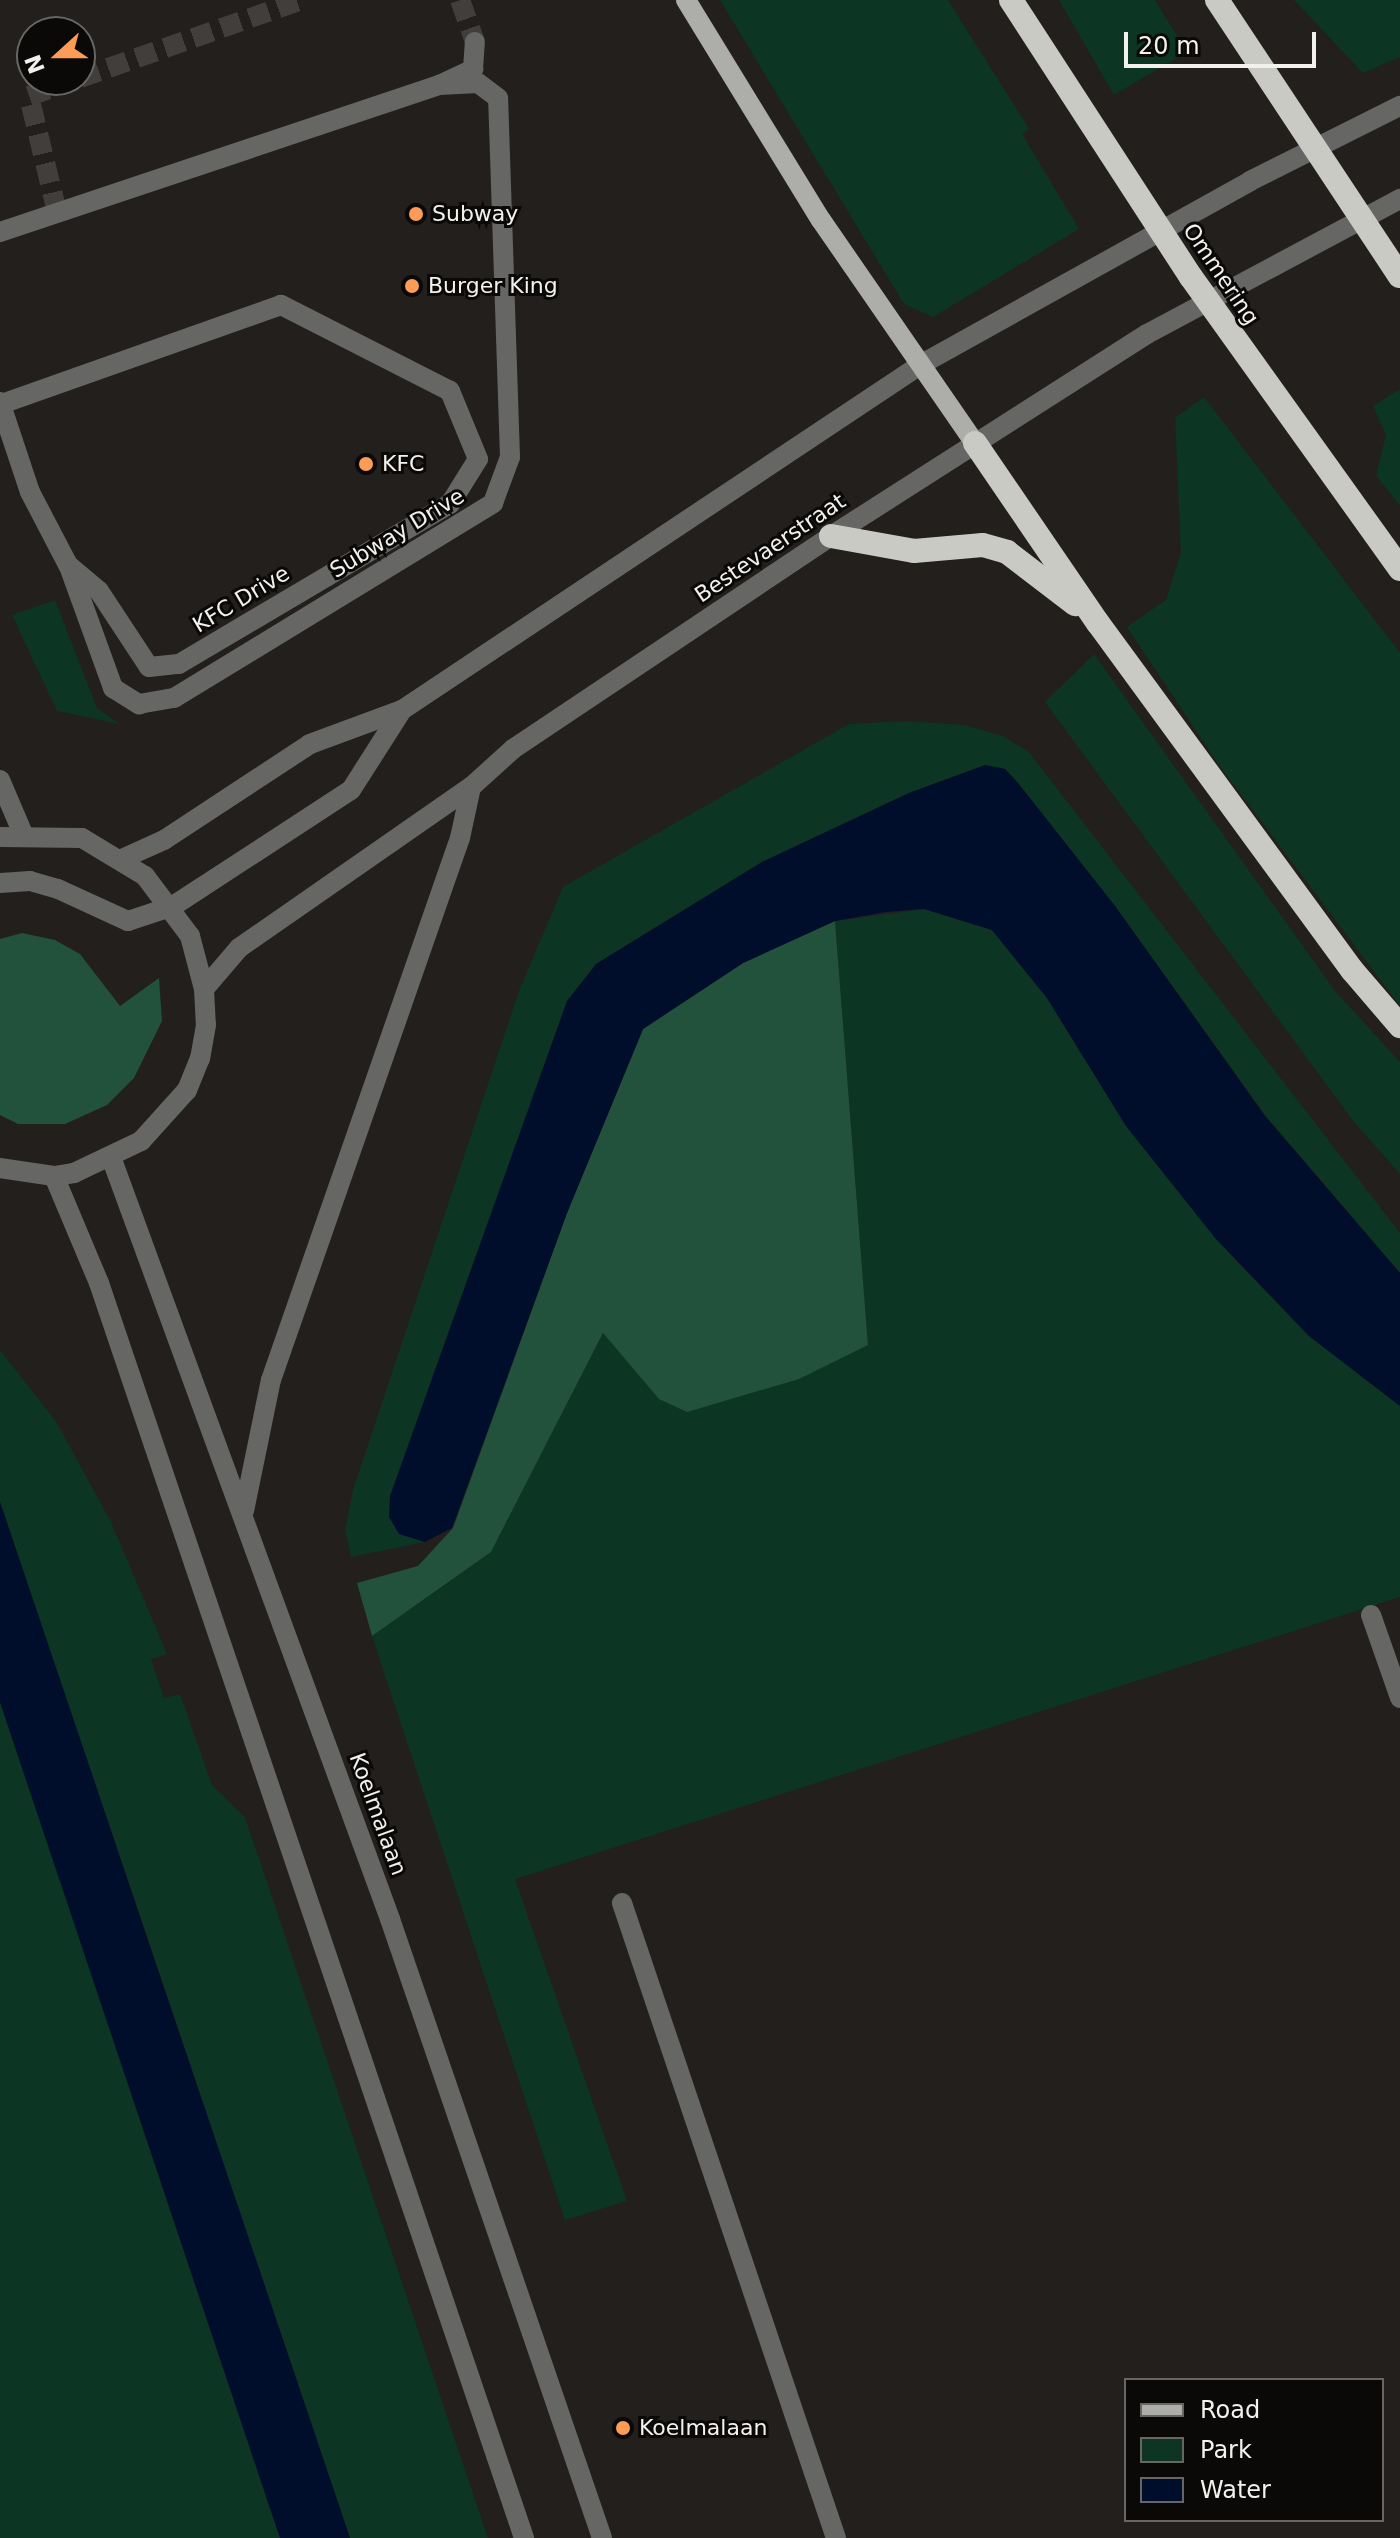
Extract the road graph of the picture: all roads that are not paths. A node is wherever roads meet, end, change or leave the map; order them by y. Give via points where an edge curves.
1 (686, 0) edge
2 (1011, 0) edge
3 (1217, 0) edge
4 (475, 42) tunnel mouth
5 (439, 85) junction
6 (1394, 108) edge
7 (1400, 199) edge
8 (0, 232) edge
9 (1400, 276) edge
10 (920, 365) junction
11 (0, 403) edge
12 (975, 443) junction
13 (831, 536) junction
14 (68, 565) junction
15 (1400, 569) edge
16 (1098, 623) junction
17 (402, 710) junction
18 (0, 780) edge
19 (471, 787) junction
20 (23, 834) junction
21 (0, 837) edge
22 (124, 858) junction
23 (0, 883) edge
24 (173, 906) junction
25 (204, 989) junction
26 (1400, 1026) edge
27 (111, 1157) junction
28 (0, 1168) edge
29 (54, 1176) junction
30 (244, 1511) junction
31 (1371, 1615) dead end
32 (1400, 1698) edge
33 (622, 1903) dead end
34 (524, 2538) edge
35 (602, 2538) edge
36 (836, 2538) edge

1 - 10 main road via 821,220
2 - 15 highway, Ommering via 1084,117 1302,436
3 - 9 highway
4 - 5 street via 473,69
5 - 8 street
5 - 14 street, Subway Drive via 478,83 498,98 510,457 493,503 174,698 139,704 113,688
6 - 10 street via 1250,181
7 - 12 street, Bestevaerstraat via 1147,334
10 - 12 main road
10 - 17 street
11 - 14 street via 30,492
11 - 14 street, KFC Drive via 281,305 450,391 478,459 450,504 179,664 149,667 99,591
12 - 13 street, Bestevaerstraat
12 - 16 highway
13 - 16 highway via 914,551 983,545 1007,552
13 - 19 street, Bestevaerstraat via 513,749
16 - 26 highway via 1352,970
17 - 22 street via 310,744 164,840
17 - 24 street via 351,790
18 - 20 street
19 - 25 street, Bestevaerstraat via 239,948
19 - 30 street via 460,838 275,1367
20 - 21 street
20 - 22 street via 82,838
22 - 24 street
23 - 24 street via 30,881 58,889 128,921
24 - 25 street via 190,936
25 - 27 street via 200,1058 187,1090 150,1134
27 - 29 street
27 - 30 street, Koelmalaan via 197,1400
28 - 29 street
29 - 34 street via 99,1283
30 - 35 street, Koelmalaan
31 - 32 street
33 - 36 street

